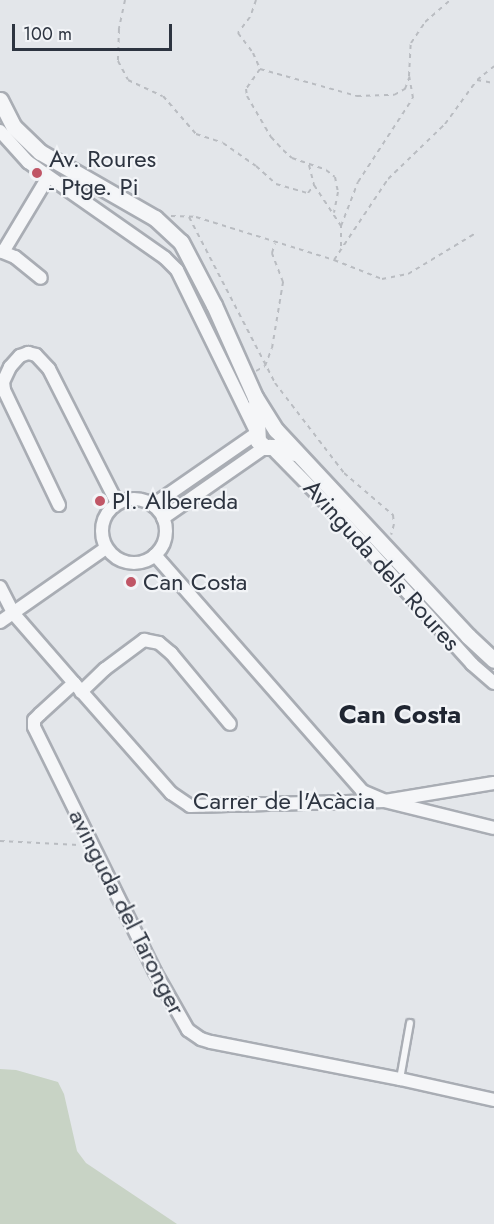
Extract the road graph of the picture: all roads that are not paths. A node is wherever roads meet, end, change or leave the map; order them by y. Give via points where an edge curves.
1 (0, 100) edge
2 (0, 131) edge
3 (48, 177) junction
4 (1, 252) edge
5 (41, 278) dead end
6 (255, 397) junction
7 (276, 430) junction
8 (256, 433) junction
9 (267, 446) junction
10 (296, 454) junction
11 (117, 503) junction
12 (59, 505) dead end
13 (153, 505) junction
14 (164, 518) junction
15 (106, 548) junction
16 (155, 555) junction
17 (0, 587) edge
18 (14, 613) junction
19 (0, 622) edge
20 (494, 660) edge
21 (494, 683) edge
22 (77, 687) junction
23 (230, 724) dead end
24 (494, 783) edge
25 (385, 801) junction
26 (494, 828) edge
27 (410, 1023) dead end
28 (400, 1079) junction
29 (494, 1100) edge

1 - 6 street via 26,140 54,161 155,218 181,242
2 - 3 street via 16,151
3 - 4 street
3 - 8 street via 177,270
4 - 5 street via 15,257
6 - 7 street
6 - 8 street via 259,420
7 - 8 street
7 - 9 street
7 - 10 street
8 - 9 street via 258,441
8 - 13 street
9 - 10 street
9 - 14 street
9 - 21 street, Avinguda dels Roures via 332,509 472,664
10 - 20 street
11 - 12 street via 49,369 36,355 28,353 10,367 4,390
11 - 13 street via 137,499
11 - 15 street via 102,527
13 - 14 street
14 - 16 street via 165,539
15 - 16 street via 130,563
15 - 18 street
16 - 25 street via 362,791
17 - 18 street, Carrer de l'Acàcia
18 - 19 street
18 - 22 street, Carrer de l'Acàcia
22 - 23 street, avinguda del Taronger via 144,640 159,643
22 - 25 street, Carrer de l'Acàcia via 171,793 190,806
22 - 28 street, avinguda del Taronger via 40,714 34,727 154,972 189,1030 211,1042
24 - 25 street, Carrer de l'Acàcia
25 - 26 street
27 - 28 lane
28 - 29 street, avinguda del Taronger

